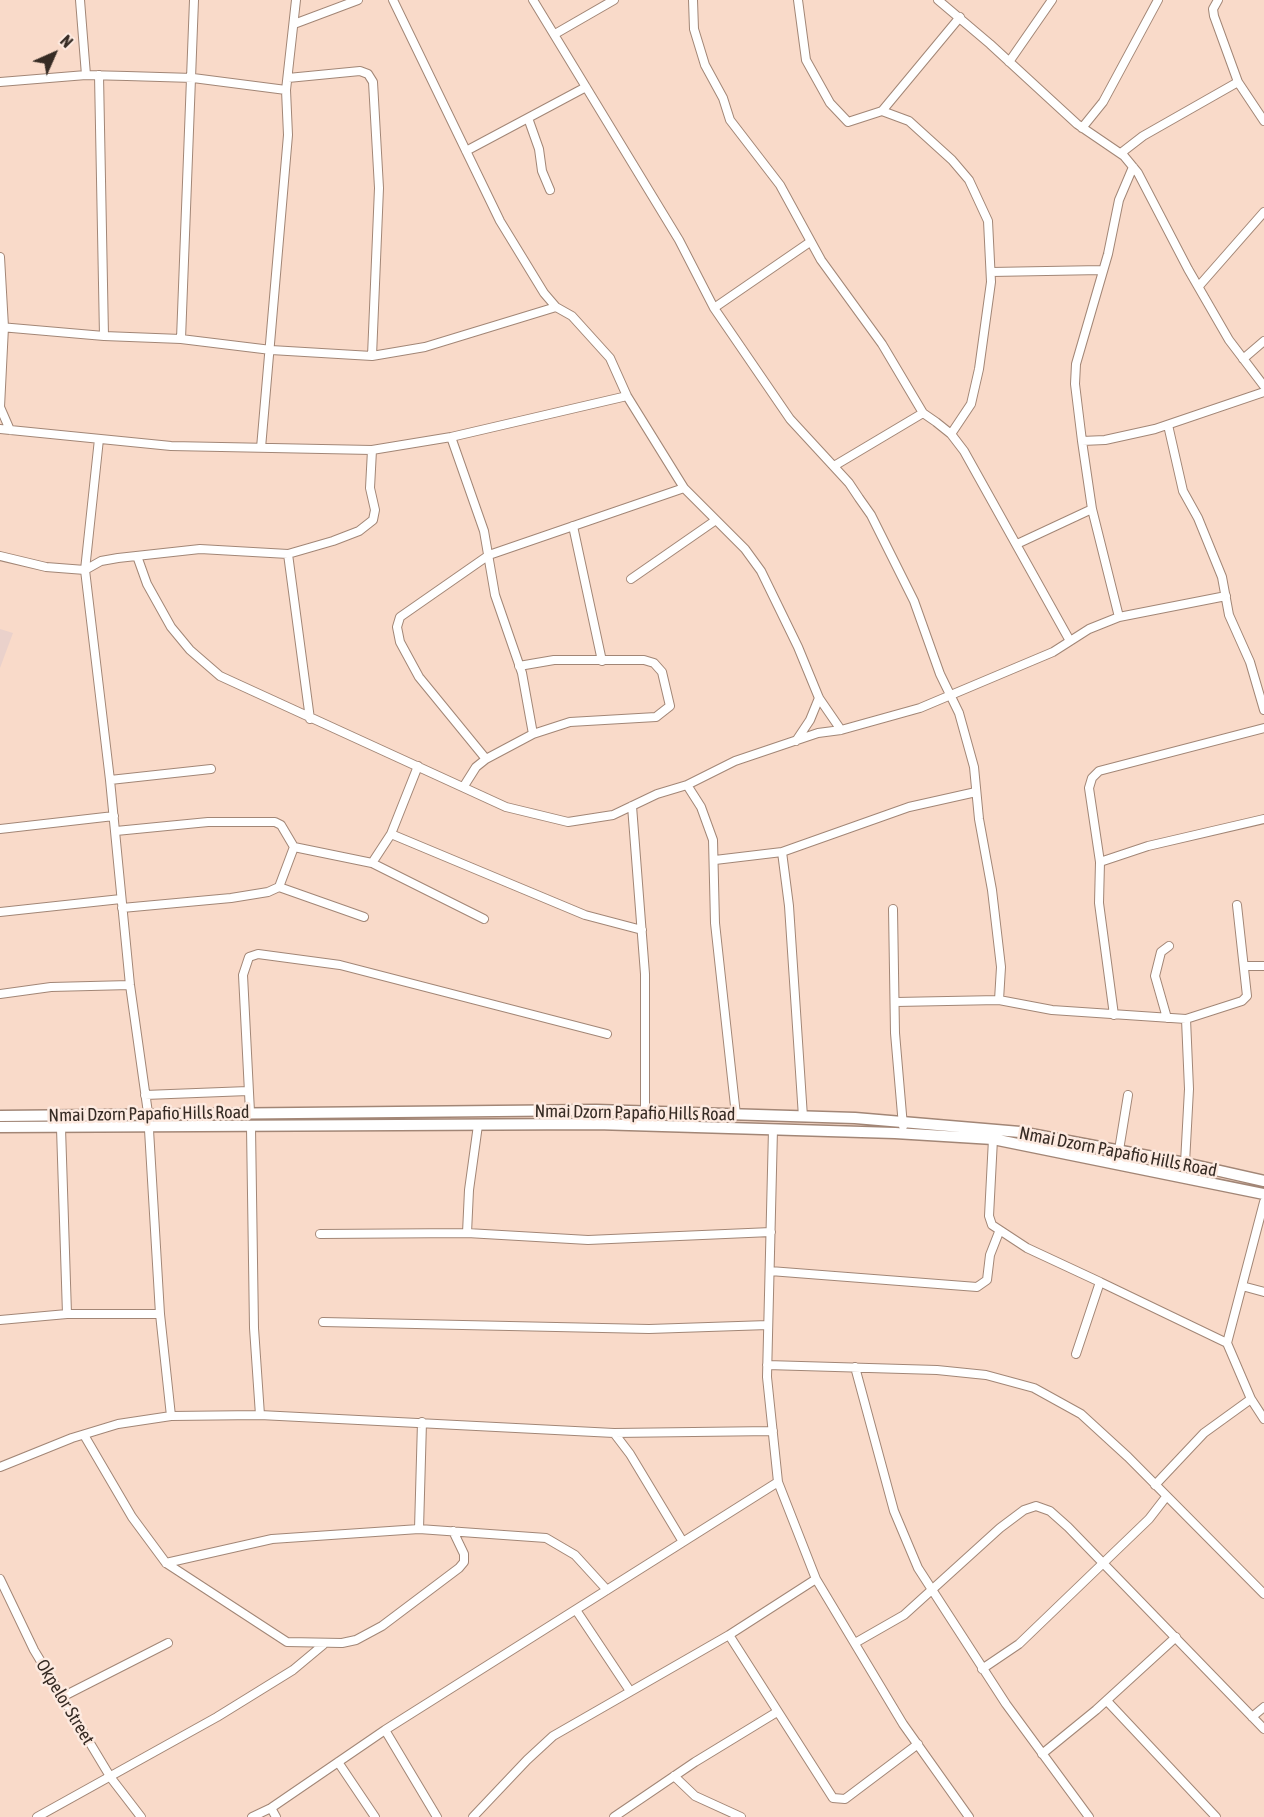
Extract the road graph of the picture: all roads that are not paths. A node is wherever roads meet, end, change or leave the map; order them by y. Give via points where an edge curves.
1 (80, 0) edge
2 (194, 0) edge
3 (296, 0) edge
4 (358, 0) edge
5 (393, 0) edge
6 (533, 0) edge
7 (614, 0) edge
8 (693, 0) edge
9 (798, 0) edge
10 (938, 0) edge
11 (1052, 0) edge
12 (1158, 0) edge
13 (1218, 0) edge
14 (960, 17) junction
15 (294, 24) junction
16 (555, 34) junction
17 (1009, 62) junction
18 (86, 75) junction
19 (99, 75) junction
20 (193, 78) junction
21 (288, 78) junction
22 (0, 82) edge
23 (1238, 82) junction
24 (586, 87) junction
25 (286, 90) junction
26 (882, 111) junction
27 (528, 118) junction
28 (1264, 121) edge
29 (1082, 128) junction
30 (466, 151) junction
31 (1121, 153) junction
32 (1133, 167) junction
33 (550, 190) dead end
34 (1264, 212) edge
35 (810, 242) junction
36 (0, 257) edge
37 (1102, 270) junction
38 (991, 272) junction
39 (1199, 286) junction
40 (556, 307) junction
41 (714, 308) junction
42 (2, 327) edge
43 (104, 336) junction
44 (181, 339) junction
45 (1264, 341) edge
46 (271, 350) junction
47 (372, 356) junction
48 (1243, 358) junction
49 (1264, 386) edge
50 (1264, 392) edge
51 (627, 396) junction
52 (923, 413) junction
53 (1168, 425) junction
54 (0, 429) edge
55 (10, 430) junction
56 (951, 434) junction
57 (451, 437) junction
58 (99, 439) junction
59 (1082, 441) junction
60 (261, 448) junction
61 (372, 450) junction
62 (834, 466) junction
63 (684, 488) junction
64 (1092, 509) junction
65 (716, 520) junction
66 (573, 526) junction
67 (1017, 544) junction
68 (288, 554) junction
69 (489, 555) junction
70 (0, 556) edge
71 (137, 556) junction
72 (85, 570) junction
73 (631, 579) dead end
74 (1226, 596) junction
75 (1119, 617) junction
76 (1070, 641) junction
77 (602, 661) junction
78 (519, 666) junction
79 (950, 695) junction
80 (819, 698) junction
81 (1264, 710) edge
82 (310, 719) junction
83 (1264, 728) edge
84 (841, 730) junction
85 (533, 734) junction
86 (796, 741) junction
87 (486, 759) junction
88 (418, 766) junction
89 (211, 769) dead end
90 (110, 780) junction
91 (687, 785) junction
92 (464, 786) junction
93 (976, 792) junction
94 (632, 806) junction
95 (114, 816) junction
96 (1264, 819) edge
97 (0, 829) edge
98 (116, 831) junction
99 (391, 834) junction
100 (294, 847) junction
101 (782, 852) junction
102 (715, 860) junction
103 (1100, 862) junction
104 (372, 863) junction
105 (279, 887) junction
106 (121, 899) junction
107 (1237, 905) dead end
108 (122, 908) junction
109 (893, 909) dead end
110 (0, 912) edge
111 (364, 917) dead end
112 (484, 919) dead end
113 (642, 930) junction
114 (1169, 946) dead end
115 (1245, 966) junction
116 (1264, 966) edge
117 (130, 985) junction
118 (0, 994) edge
119 (999, 1000) junction
120 (896, 1002) junction
121 (1114, 1015) junction
122 (1167, 1018) junction
123 (1186, 1019) junction
124 (607, 1034) dead end
125 (248, 1091) junction
126 (145, 1095) junction
127 (1128, 1095) dead end
128 (250, 1112) junction
129 (148, 1113) junction
130 (645, 1113) junction
131 (736, 1115) junction
132 (0, 1116) edge
133 (803, 1117) junction
134 (903, 1121) junction
135 (478, 1125) junction
136 (251, 1126) junction
137 (0, 1127) edge
138 (148, 1127) junction
139 (60, 1128) junction
140 (773, 1129) junction
141 (904, 1133) junction
142 (993, 1139) junction
143 (1119, 1150) junction
144 (1185, 1163) junction
145 (1264, 1181) edge
146 (1264, 1194) edge
147 (1264, 1203) edge
148 (771, 1232) junction
149 (999, 1232) junction
150 (467, 1233) junction
151 (320, 1234) dead end
152 (770, 1271) junction
153 (1100, 1282) junction
154 (1242, 1286) junction
155 (1264, 1292) edge
156 (68, 1314) junction
157 (159, 1314) junction
158 (0, 1320) edge
159 (323, 1322) dead end
160 (768, 1325) junction
161 (1227, 1343) junction
162 (1076, 1354) dead end
163 (767, 1365) junction
164 (855, 1367) junction
165 (1251, 1399) junction
166 (260, 1415) junction
167 (171, 1416) junction
168 (1264, 1419) edge
169 (422, 1422) junction
170 (773, 1431) junction
171 (614, 1433) junction
172 (84, 1435) junction
173 (0, 1467) edge
174 (778, 1482) junction
175 (1155, 1485) junction
176 (1166, 1497) junction
177 (419, 1529) junction
178 (453, 1531) junction
179 (683, 1542) junction
180 (166, 1563) junction
181 (1103, 1564) junction
182 (816, 1578) junction
183 (1, 1585) edge
184 (607, 1590) junction
185 (933, 1592) junction
186 (1264, 1594) edge
187 (576, 1610) junction
188 (729, 1635) junction
189 (1176, 1637) junction
190 (168, 1643) dead end
191 (855, 1643) junction
192 (323, 1645) junction
193 (982, 1669) junction
194 (630, 1691) junction
195 (62, 1697) junction
196 (1107, 1701) junction
197 (1264, 1707) edge
198 (777, 1712) junction
199 (1252, 1717) junction
200 (1264, 1729) edge
201 (385, 1730) junction
202 (918, 1744) junction
203 (1042, 1754) junction
204 (338, 1762) junction
205 (674, 1776) junction
206 (111, 1778) junction
207 (271, 1808) junction
208 (968, 1814) edge
209 (40, 1816) edge
210 (141, 1817) edge
211 (252, 1817) edge
212 (276, 1817) edge
213 (375, 1817) edge
214 (437, 1817) edge
215 (474, 1817) edge
216 (614, 1817) edge
217 (741, 1817) edge
218 (958, 1817) edge
219 (1089, 1817) edge
220 (1216, 1817) edge

1 - 18 street
2 - 20 street
3 - 15 street
4 - 15 street
5 - 30 street
6 - 16 street
7 - 16 street
8 - 35 street via 694,29 705,65 730,120 780,185
9 - 26 street via 806,60 830,103 848,122
10 - 14 street
11 - 17 street
12 - 29 street via 1103,102
13 - 23 street via 1214,16
14 - 17 street
14 - 26 street
15 - 21 street
16 - 24 street
17 - 29 street
18 - 19 street
18 - 22 street
19 - 20 street
19 - 43 street
20 - 25 street
20 - 44 street
21 - 25 street
21 - 47 street via 360,71 373,82 379,188
23 - 28 street
23 - 31 street via 1143,136
24 - 27 street
24 - 41 street via 679,240
25 - 46 street via 288,135
26 - 38 street via 909,121 924,132 969,180 988,221
27 - 30 street
27 - 33 street
29 - 31 street
30 - 40 street via 500,221
31 - 32 street
32 - 37 street via 1119,200
32 - 39 street
34 - 39 street
35 - 41 street
35 - 52 street via 882,344
36 - 42 street
37 - 38 street
37 - 59 street via 1075,372
38 - 56 street via 971,404
39 - 48 street
40 - 47 street via 425,347
40 - 51 street via 572,316 610,358
41 - 62 street via 790,419
42 - 43 street
42 - 55 street via 0,406
43 - 44 street
44 - 46 street
45 - 48 street
46 - 47 street
46 - 60 street
48 - 49 street
50 - 53 street
51 - 57 street
51 - 63 street
52 - 56 street
52 - 62 street
53 - 59 street via 1105,440
53 - 74 street via 1183,491 1205,533
54 - 55 street
55 - 58 street
56 - 67 street
57 - 61 street
57 - 69 street
58 - 60 street
58 - 72 street
59 - 64 street
60 - 61 street
61 - 68 street via 373,520 359,531
62 - 79 street via 871,515 891,554 914,601
63 - 65 street
63 - 66 street
64 - 67 street
64 - 75 street
65 - 73 street
65 - 80 street via 761,571
66 - 69 street
66 - 77 street
67 - 76 street
68 - 71 street via 201,549
68 - 82 street
69 - 78 street via 495,595
69 - 87 street via 409,608 397,627 400,642 419,676
70 - 72 street via 46,567
71 - 72 street via 101,561
71 - 82 street via 158,606 183,643 202,662 220,676
72 - 90 street
74 - 75 street
74 - 81 street via 1229,615 1250,662
75 - 76 street
76 - 79 street via 1053,652
77 - 78 street via 554,660
77 - 85 street via 654,663 662,672 670,706 656,717 570,722
78 - 85 street
79 - 84 street via 920,708
79 - 93 street via 974,767
80 - 84 street
80 - 86 street
82 - 88 street
83 - 103 street via 1099,771 1089,788
84 - 86 street
85 - 87 street
86 - 91 street via 735,761
87 - 92 street
88 - 92 street
88 - 99 street
89 - 90 street
90 - 95 street
91 - 94 street
91 - 102 street via 708,824
92 - 94 street via 506,807 568,822 613,815
93 - 101 street via 909,807
93 - 119 street via 1000,958
94 - 113 street
95 - 97 street
95 - 98 street
96 - 103 street via 1148,846
98 - 100 street via 208,822 275,822
98 - 106 street
99 - 104 street
99 - 113 street via 585,915
100 - 104 street
100 - 105 street
101 - 102 street
101 - 133 street
102 - 131 street via 715,923
103 - 121 street via 1099,903
104 - 112 street
105 - 108 street via 231,898
105 - 111 street
106 - 108 street
106 - 110 street
107 - 115 street
108 - 117 street
109 - 120 street
113 - 130 street
114 - 122 street via 1161,952 1155,976
115 - 116 street
115 - 123 street via 1248,988 1242,1000
117 - 118 street via 51,987
117 - 126 street
119 - 120 street
119 - 121 street via 1052,1010
120 - 134 street
121 - 122 street
122 - 123 street
123 - 144 street via 1189,1089
124 - 125 street via 340,965 258,954 249,957 243,975
125 - 126 street
125 - 128 street
126 - 129 street
127 - 143 street
128 - 129 street, Nmai Dzorn Papafio Hills Road
128 - 130 street, Nmai Dzorn Papafio Hills Road
129 - 132 street, Nmai Dzorn Papafio Hills Road
129 - 138 street
130 - 131 street, Nmai Dzorn Papafio Hills Road
131 - 133 street, Nmai Dzorn Papafio Hills Road
133 - 134 street, Nmai Dzorn Papafio Hills Road
134 - 141 street
134 - 143 street, Nmai Dzorn Papafio Hills Road via 1020,1132
135 - 136 street, Nmai Dzorn Papafio Hills Road
135 - 140 street, Nmai Dzorn Papafio Hills Road
135 - 150 street
136 - 138 street, Nmai Dzorn Papafio Hills Road
136 - 166 street via 254,1328
137 - 139 street, Nmai Dzorn Papafio Hills Road
138 - 139 street, Nmai Dzorn Papafio Hills Road
138 - 157 street
139 - 156 street
140 - 141 street, Nmai Dzorn Papafio Hills Road
140 - 148 street
141 - 142 street, Nmai Dzorn Papafio Hills Road
142 - 146 street, Nmai Dzorn Papafio Hills Road
142 - 149 street via 988,1216
143 - 144 street, Nmai Dzorn Papafio Hills Road
144 - 145 street, Nmai Dzorn Papafio Hills Road
147 - 154 street
148 - 150 street via 588,1240
148 - 152 street
149 - 152 street via 990,1255 987,1280 977,1287
149 - 153 street
150 - 151 street
152 - 160 street
153 - 161 street
153 - 162 street
154 - 155 street
154 - 161 street
156 - 157 street
156 - 158 street
157 - 167 street
159 - 160 street via 649,1329
160 - 163 street
161 - 165 street
163 - 164 street
163 - 170 street
164 - 175 street via 986,1375 1034,1388 1081,1414
164 - 185 street via 894,1511 918,1568
165 - 168 street
165 - 175 street via 1204,1433
166 - 167 street
166 - 169 street
167 - 172 street via 118,1424
169 - 171 street
169 - 177 street
170 - 171 street
170 - 174 street
171 - 179 street
172 - 173 street
172 - 180 street via 132,1517
174 - 179 street
174 - 182 street
175 - 176 street
176 - 181 street
176 - 186 street
177 - 178 street
177 - 180 street via 272,1539
178 - 184 street via 546,1538 575,1555
178 - 192 street via 464,1554 459,1569 368,1634
179 - 184 street
180 - 192 street via 287,1642
181 - 185 street via 1050,1511 1036,1506 1000,1528
181 - 189 street
181 - 193 street via 1005,1656
182 - 188 street
182 - 191 street
183 - 195 street, Okpelor Street
184 - 187 street
185 - 191 street via 904,1615
185 - 193 street
187 - 194 street
187 - 201 street
188 - 194 street
188 - 198 street
189 - 196 street
189 - 199 street
190 - 195 street
191 - 202 street
192 - 206 street via 293,1670
193 - 203 street
194 - 215 street via 553,1736
195 - 206 street, Okpelor Street
196 - 203 street
196 - 220 street
197 - 199 street
198 - 202 street via 838,1801 845,1800
198 - 205 street
199 - 200 street
201 - 204 street
201 - 214 street
202 - 208 street
203 - 219 street
204 - 207 street
204 - 213 street
205 - 216 street
205 - 217 street via 695,1796
206 - 209 street
206 - 210 street, Okpelor Street
207 - 211 street
207 - 212 street
208 - 218 street

